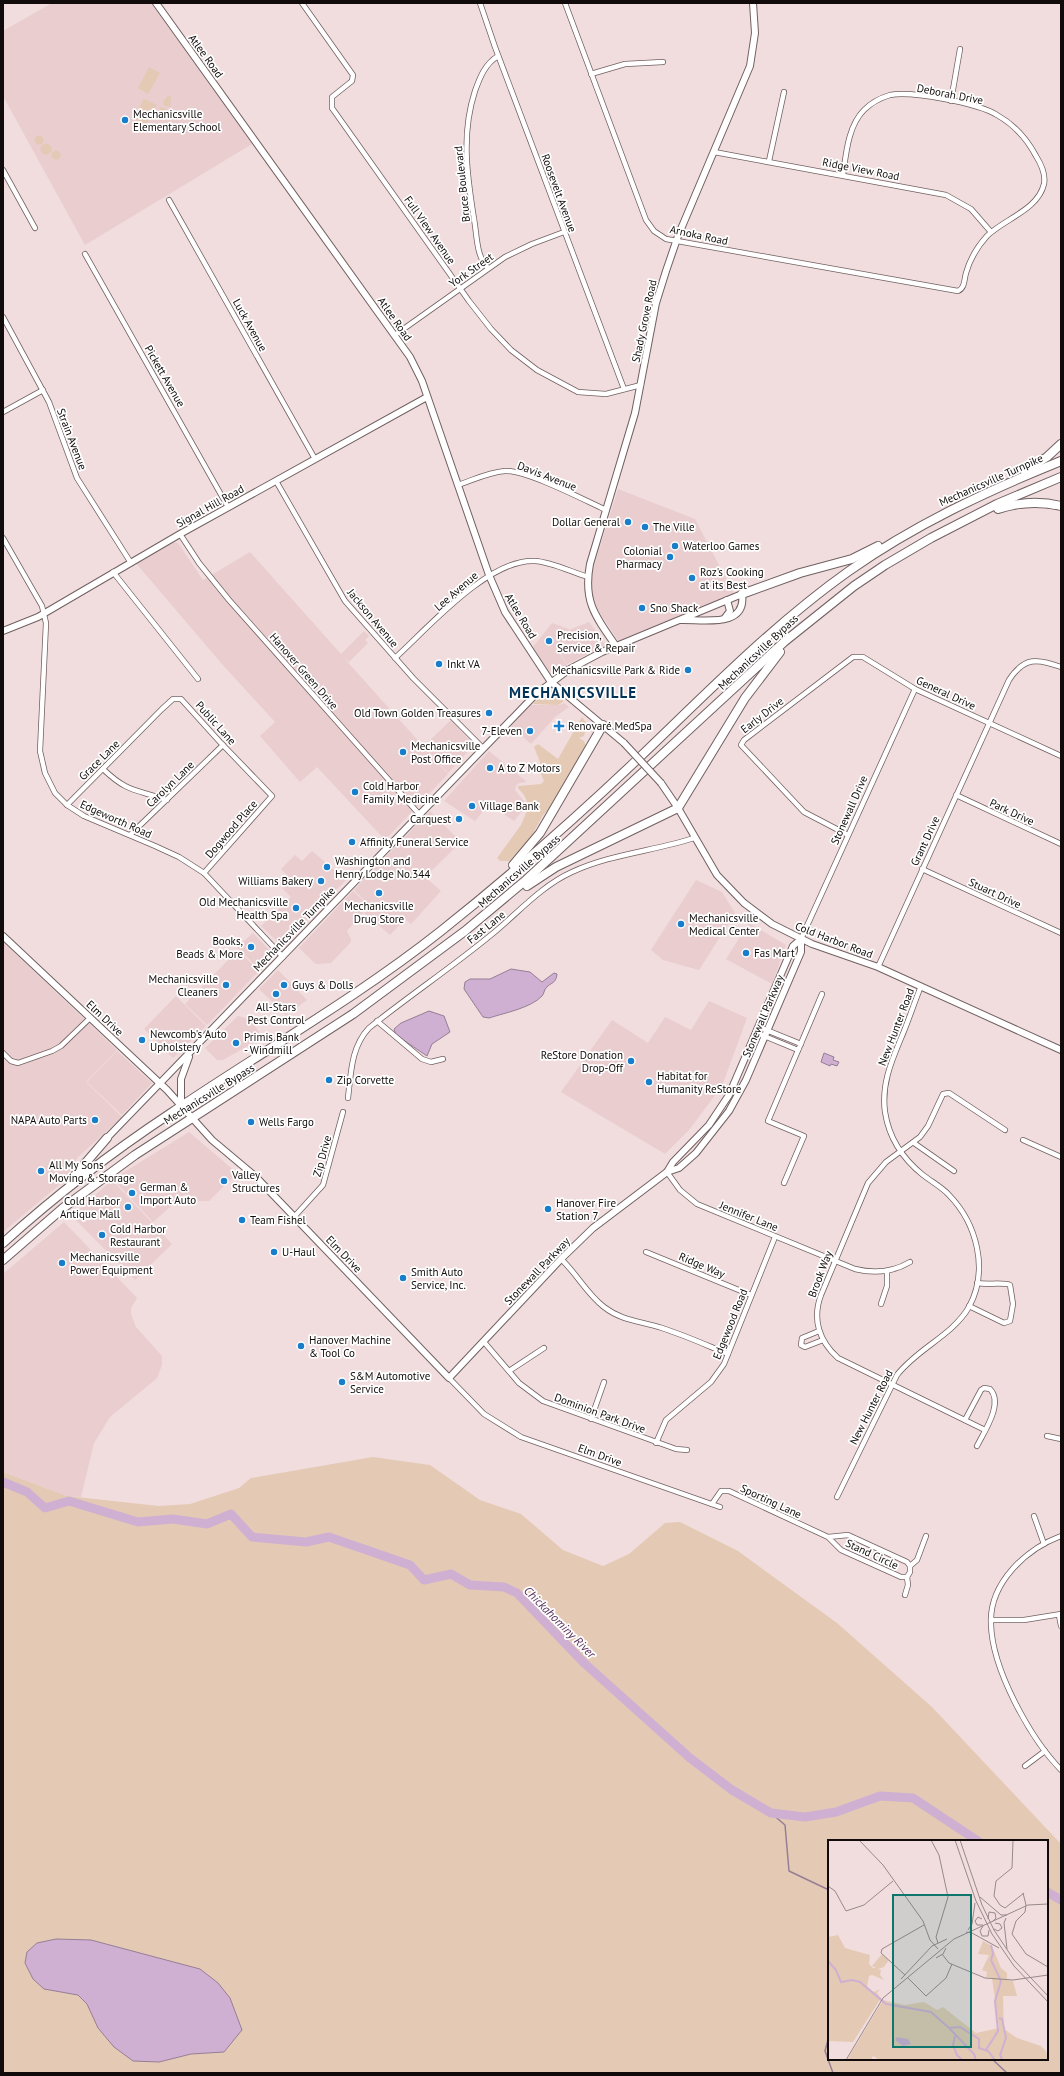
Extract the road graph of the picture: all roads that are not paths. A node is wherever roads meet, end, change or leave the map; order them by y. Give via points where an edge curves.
1 (156, 3) edge
2 (302, 3) edge
3 (480, 3) edge
4 (565, 3) edge
5 (753, 3) edge
6 (960, 49) dead end
7 (498, 56) junction
8 (663, 62) dead end
9 (591, 74) junction
10 (784, 92) dead end
11 (952, 101) junction
12 (714, 152) junction
13 (769, 161) junction
14 (3, 170) edge
15 (843, 176) junction
16 (169, 200) dead end
17 (35, 228) dead end
18 (564, 232) junction
19 (991, 232) junction
20 (676, 242) junction
21 (85, 254) dead end
22 (488, 268) junction
23 (460, 288) junction
24 (960, 290) joint
25 (3, 317) edge
26 (395, 335) junction
27 (641, 385) junction
28 (624, 389) junction
29 (43, 390) junction
30 (427, 397) junction
31 (3, 412) edge
32 (1061, 444) edge
33 (315, 459) junction
34 (1061, 461) edge
35 (1061, 477) edge
36 (276, 481) junction
37 (458, 485) junction
38 (1061, 506) edge
39 (228, 507) junction
40 (954, 508) junction
41 (606, 510) junction
42 (931, 520) junction
43 (180, 534) junction
44 (3, 538) edge
45 (900, 555) junction
46 (131, 563) junction
47 (114, 572) junction
48 (489, 575) junction
49 (588, 577) junction
50 (742, 594) junction
51 (839, 597) junction
52 (727, 600) junction
53 (45, 613) junction
54 (680, 620) junction
55 (723, 620) junction
56 (3, 631) edge
57 (616, 646) junction
58 (395, 658) junction
59 (1061, 667) edge
60 (830, 673) joint
61 (198, 680) dead end
62 (551, 682) junction
63 (915, 689) junction
64 (990, 723) junction
65 (603, 725) junction
66 (144, 727) joint
67 (223, 745) junction
68 (483, 748) junction
69 (1061, 756) edge
70 (103, 769) junction
71 (956, 795) junction
72 (272, 796) joint
73 (167, 800) junction
74 (66, 805) junction
75 (678, 808) junction
76 (419, 814) junction
77 (130, 835) junction
78 (848, 835) junction
79 (694, 838) junction
80 (1061, 844) edge
81 (922, 869) junction
82 (204, 873) junction
83 (468, 909) junction
84 (465, 931) junction
85 (1061, 933) edge
86 (3, 936) edge
87 (801, 940) junction
88 (283, 957) junction
89 (878, 967) junction
90 (921, 986) junction
91 (822, 994) dead end
92 (90, 1018) junction
93 (377, 1021) junction
94 (760, 1027) junction
95 (757, 1033) junction
96 (766, 1033) junction
97 (801, 1044) junction
98 (798, 1050) junction
99 (1061, 1050) edge
100 (3, 1053) edge
101 (190, 1053) junction
102 (443, 1059) dead end
103 (160, 1084) junction
104 (348, 1098) dead end
105 (181, 1106) junction
106 (343, 1112) dead end
107 (190, 1118) junction
108 (1005, 1130) dead end
109 (107, 1138) joint
110 (1023, 1140) dead end
111 (914, 1143) junction
112 (900, 1151) junction
113 (1061, 1157) edge
114 (954, 1171) dead end
115 (667, 1172) junction
116 (784, 1184) dead end
117 (52, 1200) junction
118 (294, 1217) junction
119 (776, 1236) junction
120 (3, 1243) edge
121 (646, 1252) dead end
122 (560, 1259) junction
123 (3, 1260) edge
124 (835, 1260) junction
125 (910, 1262) dead end
126 (887, 1271) junction
127 (977, 1283) junction
128 (752, 1295) junction
129 (881, 1304) dead end
130 (969, 1306) junction
131 (819, 1331) junction
132 (823, 1340) junction
133 (484, 1342) junction
134 (544, 1348) dead end
135 (728, 1354) junction
136 (510, 1371) junction
137 (449, 1378) junction
138 (604, 1382) dead end
139 (891, 1384) junction
140 (591, 1419) junction
141 (965, 1420) junction
142 (984, 1430) junction
143 (1047, 1436) dead end
144 (1061, 1439) edge
145 (656, 1443) junction
146 (977, 1446) dead end
147 (687, 1450) dead end
148 (837, 1497) dead end
149 (712, 1504) junction
150 (720, 1507) dead end
151 (1034, 1516) dead end
152 (926, 1536) dead end
153 (1061, 1536) edge
154 (828, 1537) junction
155 (1044, 1544) junction
156 (910, 1566) junction
157 (907, 1577) junction
158 (905, 1596) dead end
159 (1060, 1614) edge
160 (991, 1620) junction
161 (1061, 1626) edge
162 (1045, 1751) junction
163 (1025, 1766) dead end
164 (1061, 1770) edge

1 - 26 main road, Atlee Road
2 - 23 street, Full View Avenue via 353,75 352,82 332,97 332,108
3 - 7 street, Roosevelt Avenue
4 - 9 street, Arnoka Road
5 - 12 main road, Shady Grove Road via 753,54
6 - 11 street
7 - 18 street, Roosevelt Avenue
7 - 22 street, Bruce Boulevard via 486,67 478,83 470,106 466,139 467,170 477,239 483,262
8 - 9 street via 625,64
9 - 20 street, Arnoka Road via 646,220 658,234
10 - 13 street
11 - 15 street, Deborah Drive via 899,94 871,104 854,125
11 - 19 street, Deborah Drive via 991,112 1007,122 1029,144 1043,170 1044,183 1035,201
12 - 13 street, Ridge View Road
12 - 20 main road, Shady Grove Road
13 - 15 street, Ridge View Road
14 - 17 street
15 - 19 street, Ridge View Road via 950,196 971,209
16 - 33 street, Luck Avenue
18 - 22 street, York Street via 515,251
18 - 28 street, Roosevelt Avenue
19 - 24 street, Deborah Drive via 971,259 964,286
20 - 24 street, Arnoka Road
20 - 27 main road, Shady Grove Road via 656,303
21 - 39 street, Pickett Avenue
22 - 23 street, York Street
23 - 26 street, York Street
23 - 28 street, Full View Avenue via 499,338 537,370 571,389 588,394 606,394
25 - 29 street, Strain Avenue
26 - 30 main road, Atlee Road via 416,368
27 - 28 street, Full View Avenue
27 - 41 main road, Shady Grove Road via 626,446
29 - 31 street
29 - 46 street, Strain Avenue via 77,478
30 - 33 main road, Signal Hill Road
30 - 37 main road, Atlee Road
32 - 40 highway via 1032,467
33 - 36 main road, Signal Hill Road
34 - 40 highway, Mechanicsville Turnpike
35 - 45 highway, Mechanicsville Bypass via 965,520
36 - 39 main road, Signal Hill Road
36 - 58 street, Jackson Avenue via 336,588 359,619
37 - 41 street, Davis Avenue via 494,473 510,471 528,476
37 - 48 main road, Atlee Road
38 - 45 highway via 1033,502 1008,506
39 - 43 main road, Signal Hill Road
40 - 42 highway, Mechanicsville Turnpike
41 - 49 main road, Shady Grove Road
42 - 50 highway via 852,559 800,573
42 - 83 highway, Mechanicsville Bypass via 873,555 802,606 536,852
43 - 46 main road, Signal Hill Road
43 - 76 street, Hanover Green Drive via 198,563 229,600
44 - 53 street, Edgeworth Road
45 - 51 highway, Mechanicsville Bypass
46 - 47 main road, Signal Hill Road
47 - 53 main road, Signal Hill Road
47 - 61 street
48 - 49 street, Lee Avenue via 517,564 534,561
48 - 58 street, Lee Avenue via 474,585
48 - 62 main road, Atlee Road via 505,612
49 - 57 main road, Shady Grove Road via 588,596 592,610
50 - 52 main road, Mechanicsville Turnpike
50 - 55 main road via 743,602 739,612 732,618
51 - 75 highway via 771,662 745,698
51 - 84 highway, Mechanicsville Bypass via 779,646 526,880
52 - 54 main road, Mechanicsville Turnpike
52 - 55 main road via 730,611
53 - 56 main road, Signal Hill Road
53 - 74 street, Edgeworth Road via 46,651 40,752 50,786
54 - 55 main road
54 - 57 main road, Mechanicsville Turnpike
57 - 62 main road, Mechanicsville Turnpike via 585,660
58 - 68 street, Jackson Avenue
59 - 64 street, Grant Drive via 1040,660 1028,662 1018,668 1009,680
60 - 63 street, General Drive via 846,661 860,656
60 - 78 street, Early Drive via 742,742 742,748 804,812
62 - 65 main road, Cold Harbor Road
62 - 68 main road, Mechanicsville Turnpike via 525,703
63 - 64 street, General Drive
63 - 78 street, Stonewall Drive
64 - 69 street, General Drive
64 - 71 street, Grant Drive
65 - 75 main road, Cold Harbor Road, bridge via 624,743 661,783
65 - 83 highway via 535,840 519,860
66 - 67 street, Public Lane via 173,699 179,698
66 - 70 street, Grace Lane
67 - 72 street, Public Lane
67 - 73 street, Carolyn Lane
68 - 76 main road, Mechanicsville Turnpike
70 - 73 street via 123,786
70 - 74 street, Grace Lane
71 - 80 street, Park Drive
71 - 81 street, Grant Drive
72 - 82 street, Dogwood Place
73 - 77 street, Carolyn Lane
74 - 77 street, Edgeworth Road via 84,816
75 - 79 main road, Cold Harbor Road
75 - 84 highway via 556,867
76 - 88 main road, Mechanicsville Turnpike
77 - 82 street, Edgeworth Road via 178,857
78 - 87 street, Stonewall Drive
79 - 87 main road, Cold Harbor Road via 729,889 772,924
79 - 93 street, Fast Lane via 665,847 605,859 556,881 491,935
81 - 85 street, Stuart Drive
81 - 89 street, Grant Drive
82 - 88 street, Edgeworth Road
83 - 105 highway, Mechanicsville Bypass via 362,989
84 - 107 highway, Mechanicsville Bypass via 353,1014
86 - 92 main road, Elm Drive
87 - 89 main road, Cold Harbor Road
87 - 94 main road, Stonewall Parkway via 793,946
87 - 96 main road, Stonewall Parkway via 801,952
88 - 101 main road, Mechanicsville Turnpike
89 - 90 main road, Cold Harbor Road
90 - 99 main road, Cold Harbor Road
90 - 112 street, New Hunter Road via 889,1067 884,1089 887,1122
91 - 97 street
92 - 100 street via 61,1046 52,1051 18,1063 11,1061
92 - 103 main road, Elm Drive
93 - 102 street via 422,1059 431,1062
93 - 104 street, Fast Lane via 363,1034 357,1045
94 - 95 main road, Stonewall Parkway
94 - 96 street
95 - 96 street
95 - 115 main road, Stonewall Parkway via 719,1112 698,1139 673,1162
96 - 97 street
96 - 98 street
96 - 115 main road, Stonewall Parkway via 738,1098 718,1127 679,1168
97 - 98 street
98 - 116 street via 768,1121 804,1136
101 - 103 main road, Mechanicsville Turnpike
101 - 105 main road via 181,1079
103 - 105 main road, Elm Drive
103 - 109 main road, Mechanicsville Turnpike
105 - 107 main road, Elm Drive
105 - 117 highway, Mechanicsville Bypass
106 - 118 street, Zip Drive via 323,1186
107 - 118 main road, Elm Drive via 256,1177
107 - 123 highway, Mechanicsville Bypass via 135,1154 63,1208
108 - 111 street via 946,1093 942,1095 928,1126
109 - 117 highway
110 - 113 street
111 - 112 street, Brook Way
111 - 114 street
112 - 124 street, Brook Way via 886,1162 868,1183
112 - 127 street, New Hunter Road via 914,1168 949,1194 964,1214 973,1231 978,1253
115 - 119 street, Jennifer Lane via 680,1190 697,1204
115 - 122 main road, Stonewall Parkway via 606,1218
117 - 120 highway
118 - 137 main road, Elm Drive
119 - 124 street, Jennifer Lane
119 - 128 street, Edgewood Road
121 - 128 street, Ridge Way
122 - 133 main road, Stonewall Parkway
122 - 135 street via 595,1299 611,1312 629,1321 663,1328
124 - 126 street, Jennifer Lane via 862,1271
124 - 131 street, Brook Way via 818,1302
125 - 126 street
126 - 129 street via 887,1286
127 - 130 street, New Hunter Road
127 - 130 street via 1010,1285 1013,1304 1010,1321 1004,1323
128 - 135 street, Edgewood Road
130 - 139 street, New Hunter Road via 950,1330 910,1360
131 - 132 street, Brook Way
131 - 132 street via 802,1338 801,1345 805,1347
132 - 139 street, Brook Way via 838,1358
133 - 136 street, Dominion Park Drive
133 - 137 main road, Stonewall Parkway
134 - 136 street
135 - 145 street, Edgewood Road via 711,1382 666,1420
136 - 140 street, Dominion Park Drive via 525,1389 542,1402
137 - 149 street, Elm Drive via 484,1414 506,1430
138 - 140 street
139 - 141 street, Brook Way
139 - 148 street, New Hunter Road
140 - 145 street, Dominion Park Drive
141 - 142 street, Brook Way
141 - 142 street via 981,1390 990,1389 995,1396 995,1404
142 - 146 street
143 - 144 street
145 - 147 street, Dominion Park Drive
149 - 150 street, Elm Drive
149 - 154 street, Sporting Lane via 720,1492 726,1490
151 - 155 street
152 - 156 street via 917,1560
153 - 155 street
154 - 156 street, Stand Circle via 848,1535 907,1562
154 - 157 street, Stand Circle via 841,1550 901,1578
155 - 160 street via 1025,1556 1010,1573 995,1599
156 - 157 street, Stand Circle
157 - 158 street
159 - 160 street via 1024,1620
159 - 161 street
160 - 162 street via 994,1645 1010,1690 1026,1723
162 - 163 street
162 - 164 street

